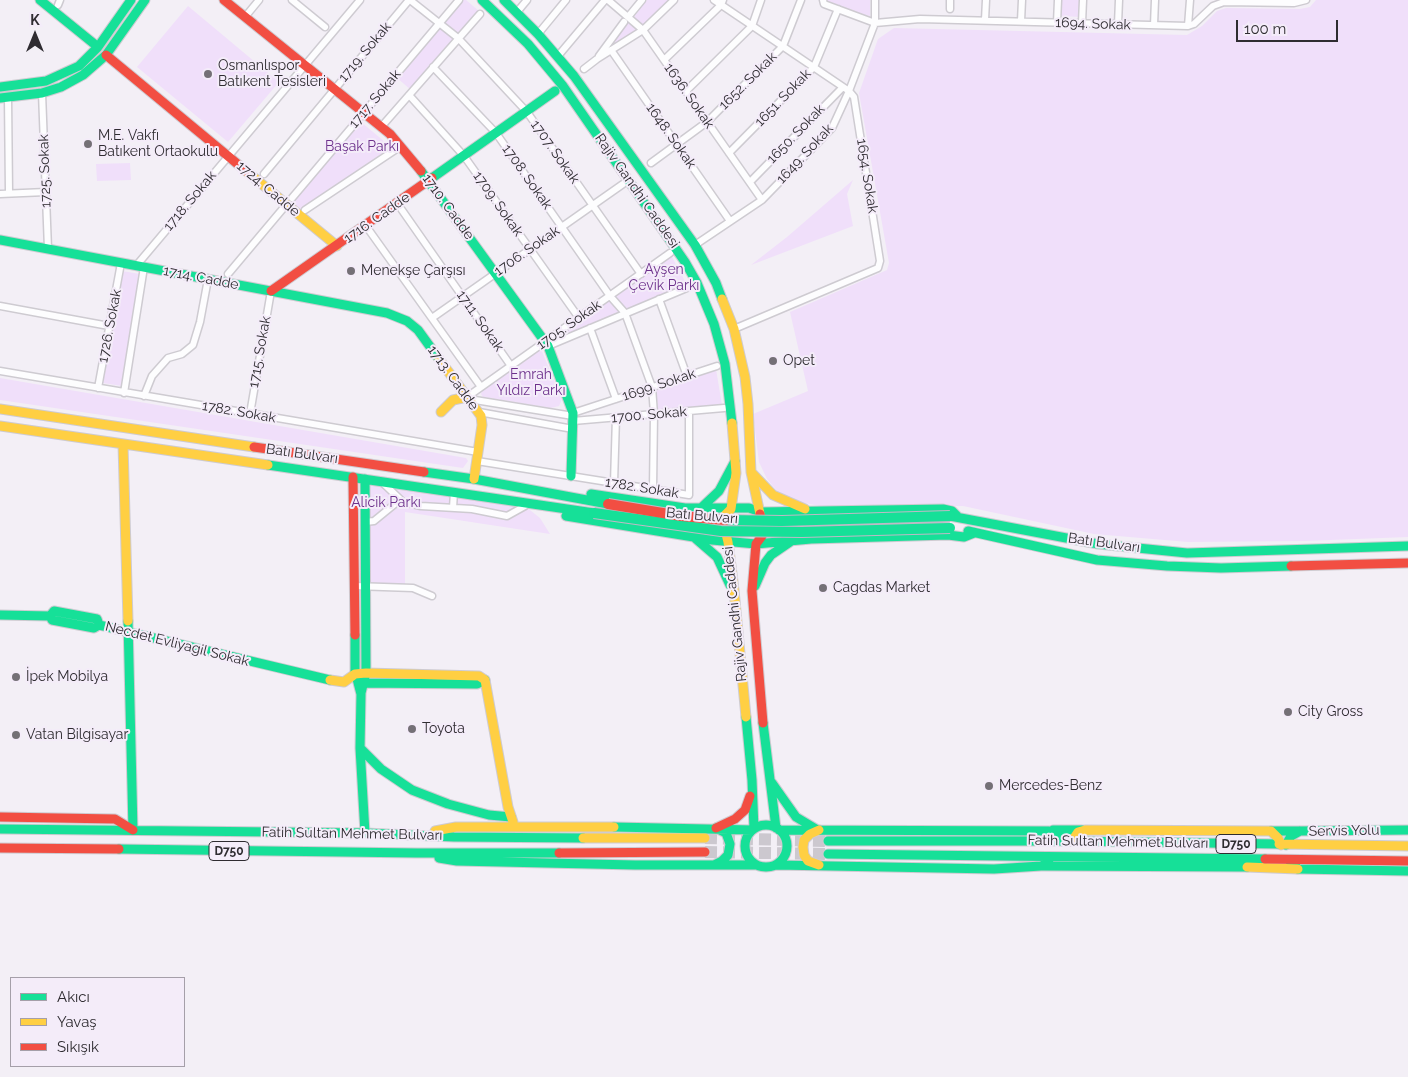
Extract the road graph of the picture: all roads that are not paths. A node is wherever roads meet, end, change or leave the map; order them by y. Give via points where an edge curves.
1 (40, 0) edge
2 (131, 0) edge
3 (145, 0) edge
4 (224, 0) edge
5 (259, 0) edge
6 (292, 0) edge
7 (360, 0) edge
8 (409, 0) edge
9 (459, 0) edge
10 (482, 0) edge
11 (504, 0) edge
12 (527, 0) edge
13 (566, 0) edge
14 (606, 0) edge
15 (642, 0) edge
16 (674, 0) edge
17 (714, 0) edge
18 (761, 0) edge
19 (801, 0) edge
20 (823, 0) edge
21 (875, 0) edge
22 (950, 0) edge
23 (986, 0) edge
24 (1022, 0) edge
25 (1058, 0) edge
26 (1083, 0) edge
27 (1119, 0) edge
28 (1155, 0) edge
29 (1190, 0) edge
30 (1303, 1) edge
31 (722, 2) edge
32 (838, 9) junction
33 (950, 9) dead end
34 (517, 12) junction
35 (480, 14) dead end
36 (245, 17) junction
37 (626, 20) junction
38 (985, 20) junction
39 (1021, 22) junction
40 (1057, 22) junction
41 (875, 23) junction
42 (1082, 23) junction
43 (439, 24) junction
44 (1118, 24) junction
45 (1154, 25) junction
46 (752, 26) junction
47 (1188, 26) junction
48 (325, 27) dead end
49 (644, 30) junction
50 (538, 34) junction
51 (458, 38) junction
52 (783, 46) junction
53 (98, 47) junction
54 (611, 50) junction
55 (106, 55) junction
56 (558, 56) junction
57 (597, 59) junction
58 (664, 60) junction
59 (305, 65) junction
60 (814, 67) junction
61 (433, 68) junction
62 (584, 69) dead end
63 (0, 87) edge
64 (843, 87) junction
65 (335, 89) junction
66 (686, 91) junction
67 (849, 91) junction
68 (555, 92) dead end
69 (42, 93) junction
70 (410, 94) junction
71 (4, 98) edge
72 (364, 112) junction
73 (527, 112) junction
74 (707, 122) junction
75 (382, 126) junction
76 (496, 133) junction
77 (676, 144) junction
78 (402, 146) junction
79 (729, 153) junction
80 (228, 156) junction
81 (464, 156) junction
82 (651, 163) dead end
83 (0, 165) edge
84 (8, 166) junction
85 (264, 174) dead end
86 (429, 181) junction
87 (750, 182) junction
88 (623, 184) dead end
89 (9, 192) junction
90 (46, 192) junction
91 (0, 194) edge
92 (762, 200) junction
93 (289, 201) junction
94 (398, 203) junction
95 (593, 205) junction
96 (305, 210) dead end
97 (730, 221) junction
98 (366, 226) junction
99 (562, 227) junction
100 (0, 240) edge
101 (695, 245) junction
102 (337, 246) junction
103 (48, 249) junction
104 (530, 249) junction
105 (670, 253) dead end
106 (121, 263) junction
107 (140, 266) junction
108 (496, 273) junction
109 (228, 274) dead end
110 (641, 274) junction
111 (208, 279) junction
112 (689, 287) dead end
113 (271, 291) junction
114 (463, 296) junction
115 (610, 296) junction
116 (659, 299) junction
117 (0, 306) edge
118 (625, 314) junction
119 (402, 318) joint
120 (432, 318) junction
121 (579, 318) junction
122 (110, 326) junction
123 (590, 328) junction
124 (734, 329) junction
125 (547, 344) junction
126 (511, 366) junction
127 (717, 366) dead end
128 (0, 370) edge
129 (687, 376) junction
130 (481, 387) junction
131 (652, 387) junction
132 (98, 388) junction
133 (124, 393) junction
134 (144, 396) junction
135 (468, 398) junction
136 (616, 399) junction
137 (724, 408) dead end
138 (0, 409) edge
139 (689, 411) junction
140 (441, 412) dead end
141 (479, 412) junction
142 (250, 414) junction
143 (654, 414) junction
144 (616, 417) junction
145 (573, 420) junction
146 (0, 426) edge
147 (123, 444) junction
148 (477, 457) junction
149 (735, 460) junction
150 (751, 472) junction
151 (572, 476) junction
152 (353, 478) junction
153 (365, 479) junction
154 (474, 479) junction
155 (381, 482) junction
156 (614, 483) junction
157 (533, 490) junction
158 (653, 490) junction
159 (454, 492) junction
160 (510, 501) junction
161 (403, 502) junction
162 (525, 506) junction
163 (452, 508) junction
164 (701, 508) junction
165 (731, 509) junction
166 (811, 511) junction
167 (760, 512) junction
168 (954, 517) junction
169 (366, 522) junction
170 (974, 532) junction
171 (692, 536) junction
172 (791, 541) junction
173 (728, 542) junction
174 (756, 544) junction
175 (1408, 546) edge
176 (1408, 563) edge
177 (354, 586) junction
178 (366, 586) junction
179 (734, 590) junction
180 (752, 591) junction
181 (432, 596) dead end
182 (0, 615) edge
183 (128, 631) junction
184 (361, 678) junction
185 (360, 748) junction
186 (752, 780) junction
187 (770, 780) junction
188 (0, 817) edge
189 (513, 821) junction
190 (716, 828) junction
191 (0, 829) edge
192 (753, 829) junction
193 (777, 829) junction
194 (821, 829) junction
195 (133, 830) junction
196 (1039, 830) junction
197 (1085, 830) junction
198 (1408, 830) edge
199 (1271, 831) junction
200 (1300, 831) junction
201 (364, 833) junction
202 (416, 835) junction
203 (705, 838) tunnel mouth
204 (828, 841) tunnel mouth
205 (1068, 841) junction
206 (1284, 845) junction
207 (1408, 846) edge
208 (0, 849) edge
209 (705, 852) tunnel mouth
210 (417, 853) junction
211 (828, 854) tunnel mouth
212 (1068, 858) junction
213 (1259, 859) junction
214 (1289, 860) junction
215 (1408, 861) edge
216 (755, 864) junction
217 (776, 864) junction
218 (714, 865) junction
219 (826, 866) junction
220 (1041, 866) junction
221 (1247, 867) junction
222 (1298, 869) junction
223 (1408, 871) edge

1 - 53 main road
2 - 53 main road
3 - 55 main road
4 - 36 main road, 1710. Cadde
5 - 36 street
6 - 48 street
7 - 59 street, 1718. Sokak
8 - 43 street, 1707. Sokak
8 - 65 street, 1719. Sokak
9 - 43 street, 1717. Sokak
10 - 149 main road, Rajiv Gandhi Caddesi via 528,44 563,86 630,179 697,283 714,324 725,364
11 - 34 main road, Rajiv Gandhi Caddesi
12 - 34 street
13 - 50 street
14 - 37 street, 1636. Sokak
14 - 56 street
15 - 37 street
16 - 49 street
17 - 31 street
18 - 46 street
19 - 52 street, 1652. Sokak
20 - 32 street via 824,4
21 - 41 street, 1649. Sokak
22 - 33 street
23 - 38 street
24 - 39 street
25 - 40 street
26 - 42 street
27 - 44 street
28 - 45 street
29 - 47 street
30 - 47 street via 1224,2 1213,6
31 - 46 street
31 - 58 street
32 - 41 street
32 - 60 street, 1651. Sokak
34 - 50 main road, Rajiv Gandhi Caddesi
35 - 51 street, 1717. Sokak
36 - 59 main road, 1710. Cadde
37 - 49 street, 1636. Sokak
37 - 57 street
38 - 39 street, 1694. Sokak
38 - 41 street, 1694. Sokak via 920,19
39 - 40 street, 1694. Sokak
40 - 42 street, 1694. Sokak
41 - 67 street, 1649. Sokak
42 - 44 street, 1694. Sokak
43 - 51 street, 1707. Sokak
43 - 72 street, 1717. Sokak
44 - 45 street, 1694. Sokak
45 - 47 street, 1694. Sokak
46 - 52 street
46 - 66 street
49 - 54 street
49 - 58 street, 1636. Sokak
50 - 56 main road, Rajiv Gandhi Caddesi
51 - 61 street, 1717. Sokak
51 - 73 street, 1707. Sokak
52 - 60 street
52 - 74 street, 1652. Sokak
53 - 63 main road via 79,66 58,76 34,84
54 - 57 street
54 - 77 street, 1648. Sokak
55 - 69 main road via 76,80
55 - 80 main road, 1724. Cadde
56 - 101 main road, Rajiv Gandhi Caddesi
57 - 62 street
58 - 66 street, 1636. Sokak
59 - 65 main road, 1710. Cadde
59 - 80 street, 1718. Sokak
60 - 64 street
60 - 79 street, 1651. Sokak
61 - 70 street, 1717. Sokak
61 - 76 street, 1708. Sokak
64 - 67 street
64 - 87 street, 1650. Sokak
65 - 72 main road, 1710. Cadde
65 - 85 street, 1719. Sokak
66 - 74 street, 1636. Sokak
67 - 92 street, 1649. Sokak via 832,128
67 - 124 street, 1654. Sokak via 856,103 880,265
68 - 73 main road, 1716. Cadde
69 - 71 main road
69 - 90 street, 1725. Sokak
70 - 75 street, 1717. Sokak
70 - 81 street, 1709. Sokak
71 - 84 street
72 - 75 main road, 1710. Cadde
72 - 93 street, 1717. Sokak
73 - 76 main road, 1716. Cadde
73 - 95 street, 1707. Sokak
74 - 77 street, 1652. Sokak
74 - 79 street, 1636. Sokak
75 - 78 main road, 1710. Cadde
76 - 81 main road, 1716. Cadde
76 - 99 street, 1708. Sokak
77 - 82 street, 1652. Sokak
77 - 97 street, 1648. Sokak
78 - 86 main road, 1710. Cadde
78 - 96 street
79 - 87 street, 1636. Sokak
80 - 93 main road, 1724. Cadde
80 - 107 street, 1718. Sokak
81 - 86 main road, 1716. Cadde
81 - 104 street, 1709. Sokak
83 - 84 street
84 - 89 street
86 - 94 main road, 1716. Cadde
86 - 108 main road, 1710. Cadde
87 - 92 street, 1636. Sokak
88 - 95 street, 1706. Sokak
89 - 90 street
89 - 91 street
90 - 103 street, 1725. Sokak
92 - 97 street, 1649. Sokak
93 - 102 main road, 1724. Cadde
93 - 109 street, 1717. Sokak
94 - 98 main road, 1716. Cadde
94 - 114 street, 1711. Sokak
95 - 99 street, 1706. Sokak
95 - 110 street, 1707. Sokak
97 - 101 street, 1649. Sokak
98 - 102 main road, 1716. Cadde
98 - 120 street
99 - 104 street, 1706. Sokak
99 - 115 street, 1708. Sokak
100 - 103 main road, 1714. Cadde
101 - 124 main road, Rajiv Gandhi Caddesi via 716,283
102 - 113 main road, 1716. Cadde
103 - 106 main road, 1714. Cadde
104 - 108 street, 1706. Sokak
104 - 121 street, 1709. Sokak
105 - 110 street, 1705. Sokak
106 - 107 main road, 1714. Cadde
106 - 122 street, 1726. Sokak
107 - 111 main road, 1714. Cadde
107 - 133 street, 1726. Sokak
108 - 114 street, 1706. Sokak
108 - 125 main road, 1710. Cadde
110 - 115 street, 1705. Sokak
111 - 113 main road, 1714. Cadde
111 - 134 street via 192,345 182,354 168,358 152,376
112 - 116 street
113 - 119 main road, 1714. Cadde
113 - 142 street, 1715. Sokak
114 - 120 street, 1706. Sokak
114 - 126 street, 1711. Sokak
115 - 118 street, 1708. Sokak
115 - 121 street, 1705. Sokak
116 - 118 street
116 - 129 street
117 - 122 street
118 - 123 street
118 - 131 street, 1708. Sokak
119 - 135 main road, 1713. Cadde via 418,330
120 - 130 street
121 - 125 street, 1705. Sokak
122 - 132 street, 1726. Sokak
123 - 125 street
123 - 136 street
124 - 150 main road, Rajiv Gandhi Caddesi via 745,377
125 - 126 street, 1705. Sokak
125 - 145 main road, 1710. Cadde
126 - 130 street, 1705. Sokak
127 - 129 street, 1699. Sokak
128 - 132 street, 1782. Sokak
129 - 131 street, 1699. Sokak
130 - 135 street, 1705. Sokak
131 - 136 street, 1699. Sokak
131 - 143 street, 1708. Sokak
132 - 133 street, 1782. Sokak
133 - 134 street, 1782. Sokak
134 - 142 street, 1782. Sokak
135 - 140 main road via 453,400
135 - 141 main road, 1713. Cadde
135 - 145 street
136 - 145 street, 1699. Sokak
137 - 139 street, 1700. Sokak
138 - 154 main road, Batı Bulvarı
139 - 143 street, 1700. Sokak
139 - 158 street, 1782. Sokak via 689,495
141 - 145 street
141 - 148 main road, 1713. Cadde via 482,425
142 - 148 street, 1782. Sokak
143 - 144 street, 1700. Sokak
143 - 158 street, 1708. Sokak
144 - 145 street, 1700. Sokak
144 - 156 street
145 - 151 main road, 1710. Cadde
146 - 147 main road, Batı Bulvarı
147 - 152 main road, Batı Bulvarı
147 - 183 main road
148 - 151 street, 1782. Sokak
148 - 154 main road, 1713. Cadde
149 - 164 main road via 719,491
149 - 165 main road, Rajiv Gandhi Caddesi
150 - 166 main road via 773,495
150 - 167 main road, Rajiv Gandhi Caddesi
151 - 156 street, 1782. Sokak
152 - 153 main road, Batı Bulvarı
152 - 177 main road
153 - 155 main road, Batı Bulvarı
153 - 169 main road
154 - 157 main road, Batı Bulvarı
155 - 159 main road, Batı Bulvarı
155 - 161 street
156 - 158 street, 1782. Sokak
157 - 164 main road, Batı Bulvarı via 545,487
157 - 168 main road, Batı Bulvarı, bridge via 718,520
159 - 160 main road, Batı Bulvarı
159 - 163 street
160 - 162 main road, Batı Bulvarı
160 - 170 main road, Batı Bulvarı, bridge via 721,531 950,528
161 - 163 street
161 - 169 street via 396,503 374,521
162 - 163 street via 507,516
162 - 171 main road, Batı Bulvarı via 587,520
164 - 165 main road, Batı Bulvarı
165 - 167 main road, Batı Bulvarı via 749,508
165 - 173 main road, Rajiv Gandhi Caddesi via 725,515
166 - 167 main road, Batı Bulvarı
166 - 168 main road, Batı Bulvarı via 943,509 952,511
167 - 174 main road, Rajiv Gandhi Caddesi via 763,529
168 - 175 main road, Batı Bulvarı via 1098,544 1187,552
169 - 178 main road
170 - 172 main road, Batı Bulvarı via 964,537 948,534
170 - 176 main road, Batı Bulvarı via 1097,560 1167,566 1221,568
171 - 173 main road, Batı Bulvarı
171 - 179 main road via 717,557
172 - 174 main road, Batı Bulvarı
172 - 180 main road via 765,563
173 - 174 main road, Batı Bulvarı
173 - 179 main road, Rajiv Gandhi Caddesi
174 - 180 main road, Rajiv Gandhi Caddesi
177 - 178 street
177 - 184 main road
178 - 181 street via 413,588
178 - 184 main road
179 - 186 main road, Rajiv Gandhi Caddesi
180 - 187 main road, Rajiv Gandhi Caddesi
182 - 183 main road, Necdet Evliyagil Sokak via 50,616 54,612 97,619 99,625
183 - 184 main road, Necdet Evliyagil Sokak via 327,680 344,682
183 - 195 main road
184 - 185 main road
184 - 189 main road via 479,676 485,680
185 - 189 main road via 381,769 412,790 448,804
185 - 201 main road
186 - 190 main road via 750,800 745,810
186 - 192 main road, Rajiv Gandhi Caddesi
187 - 193 main road, Rajiv Gandhi Caddesi
187 - 194 main road via 796,817
188 - 195 main road via 115,819
189 - 190 main road
189 - 202 main road
190 - 192 main road
190 - 218 main road via 726,833 730,844 728,855
191 - 195 main road, Fatih Sultan Mehmet Bulvarı / D750
192 - 193 main road via 769,825
192 - 216 main road via 746,838 745,850
193 - 194 main road
193 - 217 main road via 786,838 787,845 784,858
194 - 196 main road
194 - 219 main road via 804,840 804,855 808,861
195 - 201 main road, Fatih Sultan Mehmet Bulvarı / D750
196 - 197 main road
196 - 205 main road via 1057,833
197 - 199 main road
197 - 205 main road
198 - 200 main road, Servis Yolu
199 - 200 main road
199 - 206 main road
200 - 206 main road, Servis Yolu
201 - 202 main road, Fatih Sultan Mehmet Bulvarı / D750
202 - 203 main road, Fatih Sultan Mehmet Bulvarı / D750
204 - 205 main road, Fatih Sultan Mehmet Bulvarı / D750
205 - 206 main road, Fatih Sultan Mehmet Bulvarı / D750
206 - 207 main road, Fatih Sultan Mehmet Bulvarı / D750
208 - 210 main road, Fatih Sultan Mehmet Bulvarı / D750
209 - 210 main road, Fatih Sultan Mehmet Bulvarı / D750
210 - 218 main road via 457,861
211 - 212 main road, Fatih Sultan Mehmet Bulvarı / D750
212 - 213 main road, Fatih Sultan Mehmet Bulvarı / D750
212 - 220 main road
213 - 214 main road, Fatih Sultan Mehmet Bulvarı / D750
213 - 221 main road
214 - 215 main road, Fatih Sultan Mehmet Bulvarı / D750
214 - 222 main road
216 - 217 main road via 767,867
216 - 218 main road
217 - 219 main road
219 - 220 main road via 994,869
220 - 221 main road, Fatih Sultan Mehmet Bulvarı
221 - 222 main road, Fatih Sultan Mehmet Bulvarı
222 - 223 main road

